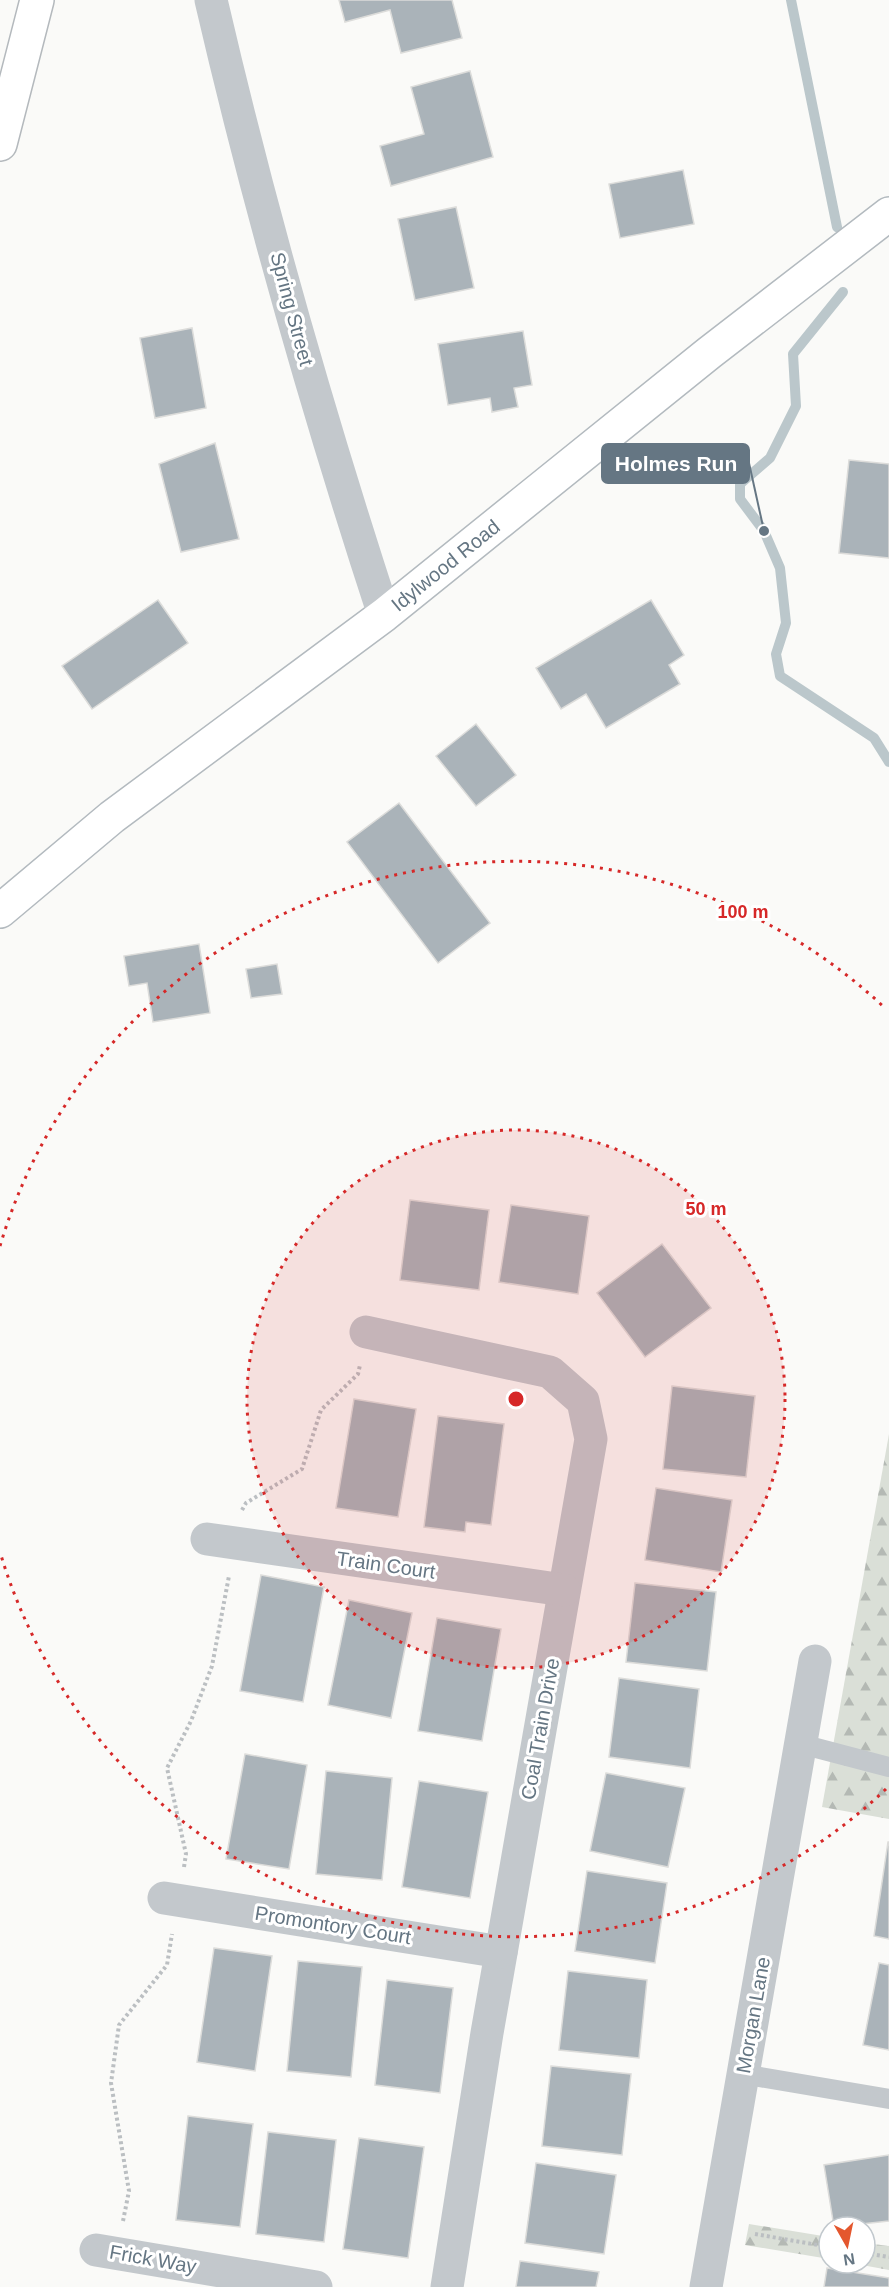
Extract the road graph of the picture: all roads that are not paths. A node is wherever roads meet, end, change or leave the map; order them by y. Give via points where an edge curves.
1 (37, 0) edge
2 (211, 0) edge
3 (0, 144) edge
4 (889, 214) edge
5 (384, 615) junction
6 (0, 911) edge
7 (366, 1332) road end
8 (221, 1541) road end
9 (564, 1590) junction
10 (815, 1661) dead end
11 (801, 1743) junction
12 (889, 1767) edge
13 (171, 1899) road end
14 (501, 1953) junction
15 (742, 2074) junction
16 (889, 2099) edge
17 (106, 2251) road end
18 (316, 2287) edge
19 (447, 2287) edge
20 (706, 2287) edge

1 - 3 main road
2 - 5 street, Spring Street via 236,107 330,449
4 - 5 main road, Idylwood Road via 709,353
5 - 6 main road, Idylwood Road via 112,817
7 - 9 street, Coal Train Drive via 550,1372 583,1401 591,1439
8 - 9 street, Train Court
9 - 14 street, Coal Train Drive
10 - 11 street, Morgan Lane
11 - 12 lane
11 - 15 street, Morgan Lane
13 - 14 street, Promontory Court
14 - 19 street, Coal Train Drive
15 - 16 lane
15 - 20 street, Morgan Lane
17 - 18 street, Frick Way

